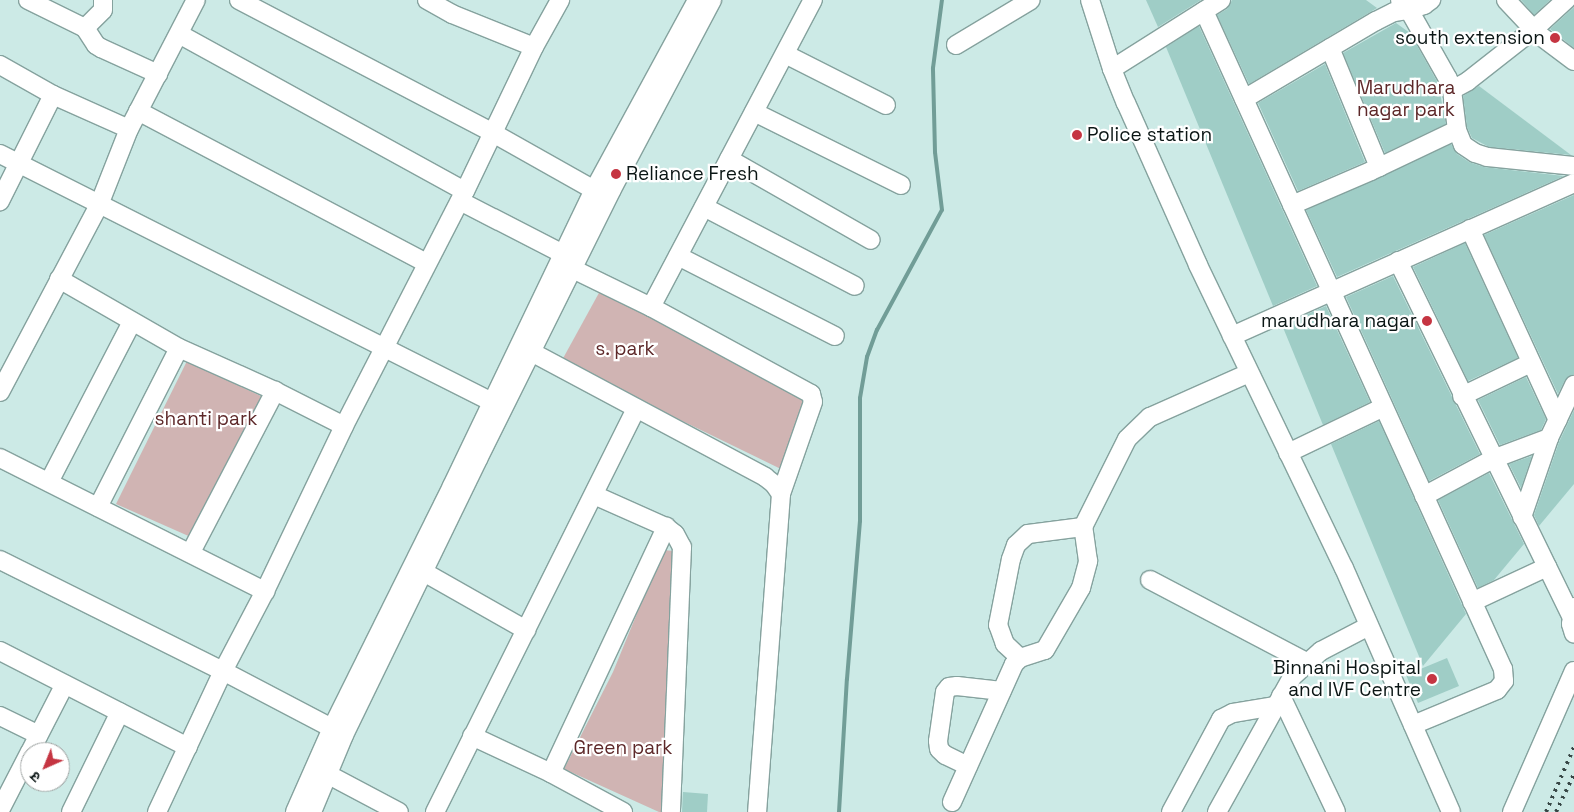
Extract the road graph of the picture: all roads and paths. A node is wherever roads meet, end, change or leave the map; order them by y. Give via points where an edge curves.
1 (28, 0) edge
2 (103, 0) edge
3 (196, 0) edge
4 (239, 0) edge
5 (427, 0) edge
6 (560, 0) edge
7 (697, 0) edge
8 (712, 0) edge
9 (813, 0) edge
10 (1031, 0) edge
11 (1090, 0) edge
12 (1221, 0) edge
13 (1431, 0) edge
14 (1506, 0) edge
15 (1566, 0) edge
16 (1404, 5) edge
17 (455, 7) edge
18 (1204, 11) junction
19 (85, 28) junction
20 (1533, 30) junction
21 (179, 34) junction
22 (956, 45) dead end
23 (534, 47) junction
24 (1330, 48) junction
25 (785, 54) junction
26 (1574, 61) edge
27 (0, 65) edge
28 (1112, 69) junction
29 (158, 74) junction
30 (1452, 90) junction
31 (53, 95) junction
32 (1244, 99) junction
33 (886, 105) dead end
34 (138, 112) junction
35 (754, 112) junction
36 (129, 129) junction
37 (1457, 130) junction
38 (493, 133) junction
39 (0, 154) edge
40 (730, 158) junction
41 (20, 164) junction
42 (1574, 166) edge
43 (1379, 167) junction
44 (1574, 183) edge
45 (901, 185) dead end
46 (594, 190) junction
47 (462, 196) junction
48 (0, 200) edge
49 (98, 205) junction
50 (1292, 205) junction
51 (704, 207) junction
52 (1470, 229) junction
53 (871, 240) dead end
54 (563, 254) junction
55 (678, 256) junction
56 (1398, 262) junction
57 (426, 263) junction
58 (573, 270) junction
59 (59, 280) junction
60 (855, 286) dead end
61 (1331, 291) junction
62 (651, 307) junction
63 (132, 322) junction
64 (835, 336) dead end
65 (1232, 336) junction
66 (179, 348) junction
67 (526, 348) junction
68 (384, 349) junction
69 (1531, 363) junction
70 (1249, 373) junction
71 (1574, 385) edge
72 (275, 391) junction
73 (0, 392) edge
74 (1462, 396) junction
75 (492, 402) junction
76 (636, 408) junction
77 (1384, 408) junction
78 (1558, 420) junction
79 (344, 426) junction
80 (1549, 438) junction
81 (1288, 454) junction
82 (0, 458) edge
83 (1493, 459) junction
84 (49, 482) junction
85 (781, 494) junction
86 (594, 495) junction
87 (1424, 496) junction
88 (98, 507) junction
89 (1522, 517) junction
90 (666, 527) junction
91 (1083, 527) junction
92 (192, 552) junction
93 (0, 560) edge
94 (1547, 567) junction
95 (418, 569) junction
96 (1150, 580) dead end
97 (265, 591) junction
98 (1472, 602) junction
99 (1573, 619) edge
100 (1369, 626) junction
101 (526, 630) junction
102 (0, 651) edge
103 (1020, 658) junction
104 (1306, 662) junction
105 (222, 671) junction
106 (1574, 671) edge
107 (65, 684) junction
108 (1002, 691) junction
109 (1278, 701) junction
110 (120, 712) junction
111 (0, 716) edge
112 (1413, 725) junction
113 (338, 732) junction
114 (39, 735) junction
115 (472, 736) junction
116 (35, 742) edge
117 (188, 747) junction
118 (20, 766) edge
119 (968, 766) junction
120 (552, 773) junction
121 (329, 775) junction
122 (6, 785) edge
123 (952, 802) dead end
124 (0, 810) edge
125 (392, 811) edge
126 (71, 812) edge
127 (157, 812) edge
128 (295, 812) edge
129 (312, 812) edge
130 (435, 812) edge
131 (623, 812) edge
132 (671, 812) edge
133 (757, 812) edge
134 (1171, 812) edge
135 (1217, 812) edge
136 (1336, 812) edge
137 (1451, 812) edge
138 (1512, 812) edge

1 - 19 street
2 - 19 street via 103,10
3 - 21 street
4 - 38 street
5 - 17 street
6 - 23 street
7 - 46 street
8 - 58 street via 612,188
9 - 25 street
10 - 22 street
11 - 28 street
12 - 18 street
13 - 16 street
14 - 20 street
15 - 20 street
16 - 24 street
16 - 30 street
17 - 23 street
18 - 28 street
18 - 32 street
19 - 29 street via 101,48
20 - 26 street
20 - 30 street
21 - 29 street
21 - 47 street
23 - 38 street
24 - 32 street
24 - 43 street
25 - 33 street
25 - 35 street
27 - 31 street
28 - 65 street
29 - 34 street
30 - 37 street
31 - 36 street
31 - 41 street
32 - 50 street
34 - 36 street
34 - 57 street
35 - 40 street
35 - 45 street
36 - 49 street
37 - 42 street via 1463,145 1487,157
37 - 43 street
38 - 46 street
38 - 47 street
39 - 41 street
40 - 51 street
40 - 53 street
41 - 48 street
41 - 49 street
43 - 50 street
44 - 52 street
46 - 54 street
47 - 54 street
47 - 57 street
49 - 59 street
49 - 68 street
50 - 61 street
51 - 55 street
51 - 60 street
52 - 56 street
52 - 69 street
54 - 67 street
55 - 62 street
55 - 64 street
56 - 61 street
56 - 74 street
57 - 68 street
58 - 62 street
58 - 67 street
59 - 63 street
59 - 73 street
61 - 65 street
61 - 77 street
62 - 85 street via 811,394 813,402
63 - 66 street
63 - 84 street
65 - 70 street
66 - 72 street
66 - 88 street
67 - 75 street
67 - 76 street
67 - 95 street
68 - 75 street
68 - 79 street
69 - 74 street
69 - 78 street
70 - 81 street
70 - 91 street via 1150,417 1138,426 1127,439
71 - 78 street
72 - 79 street
72 - 92 street
74 - 83 street
75 - 95 street
76 - 85 street via 766,477
76 - 86 street
77 - 81 street
77 - 87 street
78 - 80 street
79 - 97 street
80 - 83 street
80 - 89 street
81 - 100 street
82 - 84 street
83 - 87 street
83 - 89 street
84 - 88 street
85 - 133 street
86 - 90 street
86 - 101 street
87 - 98 street
88 - 92 street
89 - 94 street
90 - 120 street
90 - 132 street via 682,547
91 - 103 street via 1088,561 1081,588 1045,650
91 - 103 street via 1028,534 1016,545 998,625 1006,644
92 - 97 street
93 - 105 street
94 - 98 street
94 - 99 street
95 - 101 street
95 - 113 street
96 - 104 street
97 - 105 street
98 - 112 street via 1503,669 1504,681 1498,690
100 - 104 street
100 - 112 street
101 - 115 street
102 - 107 street
103 - 108 street
104 - 109 street via 1292,677
105 - 113 street
105 - 117 street
106 - 138 street
107 - 110 street
107 - 114 street
108 - 119 street
108 - 119 street via 957,686 945,692 939,749
109 - 134 street via 1221,719
109 - 135 street
109 - 136 street
110 - 117 street
110 - 126 street
111 - 114 street
112 - 137 street
113 - 121 street
113 - 128 street
114 - 116 street
115 - 120 street
115 - 130 street
117 - 127 street
118 - 122 street
119 - 123 street
120 - 131 street
121 - 125 street
121 - 129 street
122 - 124 street

